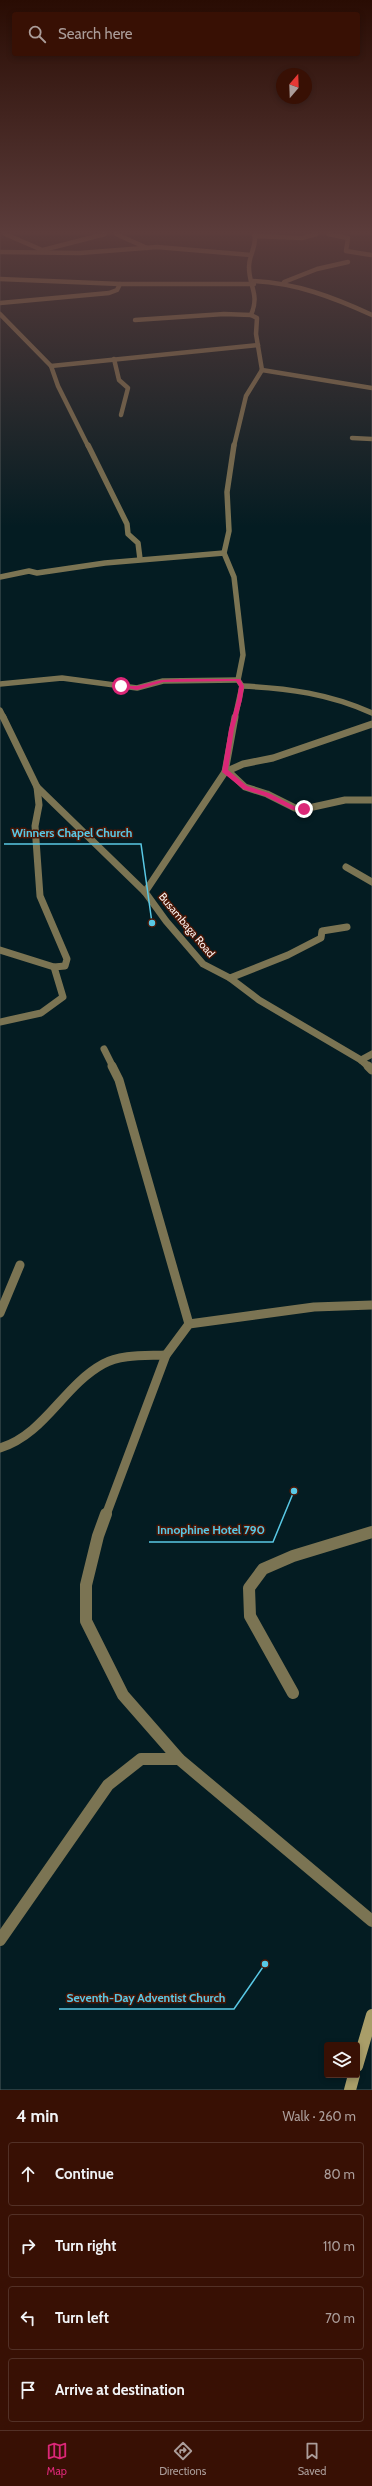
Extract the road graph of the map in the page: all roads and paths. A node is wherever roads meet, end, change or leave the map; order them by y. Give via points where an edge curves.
1 (17, 332) edge
2 (258, 332) edge
3 (258, 345) junction
4 (114, 359) junction
5 (51, 366) junction
6 (262, 370) junction
7 (372, 388) edge
8 (121, 415) dead end
9 (352, 438) dead end
10 (372, 439) edge
11 (224, 553) junction
12 (140, 559) junction
13 (0, 577) edge
14 (238, 680) junction
15 (0, 684) edge
16 (242, 686) junction
17 (0, 710) edge
18 (372, 713) edge
19 (372, 724) edge
20 (3, 725) edge
21 (226, 772) junction
22 (37, 787) junction
23 (372, 800) edge
24 (346, 867) dead end
25 (372, 882) edge
26 (145, 892) junction
27 (347, 927) dead end
28 (0, 950) edge
29 (54, 967) junction
30 (230, 978) junction
31 (0, 1022) edge
32 (104, 1049) dead end
33 (372, 1054) edge
34 (361, 1060) junction
35 (372, 1070) edge
36 (20, 1265) dead end
37 (372, 1306) edge
38 (0, 1313) edge
39 (189, 1324) junction
40 (166, 1355) junction
41 (0, 1448) edge
42 (372, 1532) edge
43 (293, 1693) dead end
44 (179, 1759) junction
45 (372, 1921) edge
46 (0, 1940) edge
47 (372, 2015) edge
48 (360, 2056) edge
49 (353, 2078) edge
50 (350, 2090) edge

1 - 5 street
2 - 3 street
3 - 4 street
3 - 6 street
4 - 5 street
4 - 8 street via 119,380 128,388
5 - 12 street via 58,386 127,524 128,534 138,543
6 - 7 street
6 - 11 street via 246,396 234,447 227,492 229,531
9 - 10 street
11 - 12 street
11 - 14 street via 234,577 241,631 243,655
12 - 13 street via 37,573 29,571
14 - 15 street via 162,681 137,688 62,678
14 - 16 street
16 - 18 street via 310,691 350,701
16 - 21 street
17 - 20 street, Busambaga Road
19 - 21 street via 273,758 243,764
20 - 22 street, Busambaga Road
21 - 23 street via 245,787 267,794 295,808 304,809 345,800
21 - 26 street
22 - 26 street, Busambaga Road
22 - 29 street via 39,805 35,826 40,896 67,959 65,966
24 - 25 street
26 - 30 street, Busambaga Road via 166,921 204,964
27 - 30 street via 322,931 322,938 288,955
28 - 29 street
29 - 31 street via 63,996 55,1006 42,1015
30 - 34 street, Busambaga Road via 259,1000
32 - 39 street via 121,1088
33 - 34 street
34 - 35 street, Busambaga Road
36 - 38 street
37 - 39 street via 314,1307
39 - 40 street
40 - 41 street via 134,1356 103,1364 10,1447
40 - 44 street via 98,1536 86,1584 86,1620 123,1695
42 - 43 street via 293,1556 263,1569 249,1588 250,1616
44 - 45 street
44 - 46 street via 142,1759 108,1785
47 - 48 main road
49 - 50 main road

